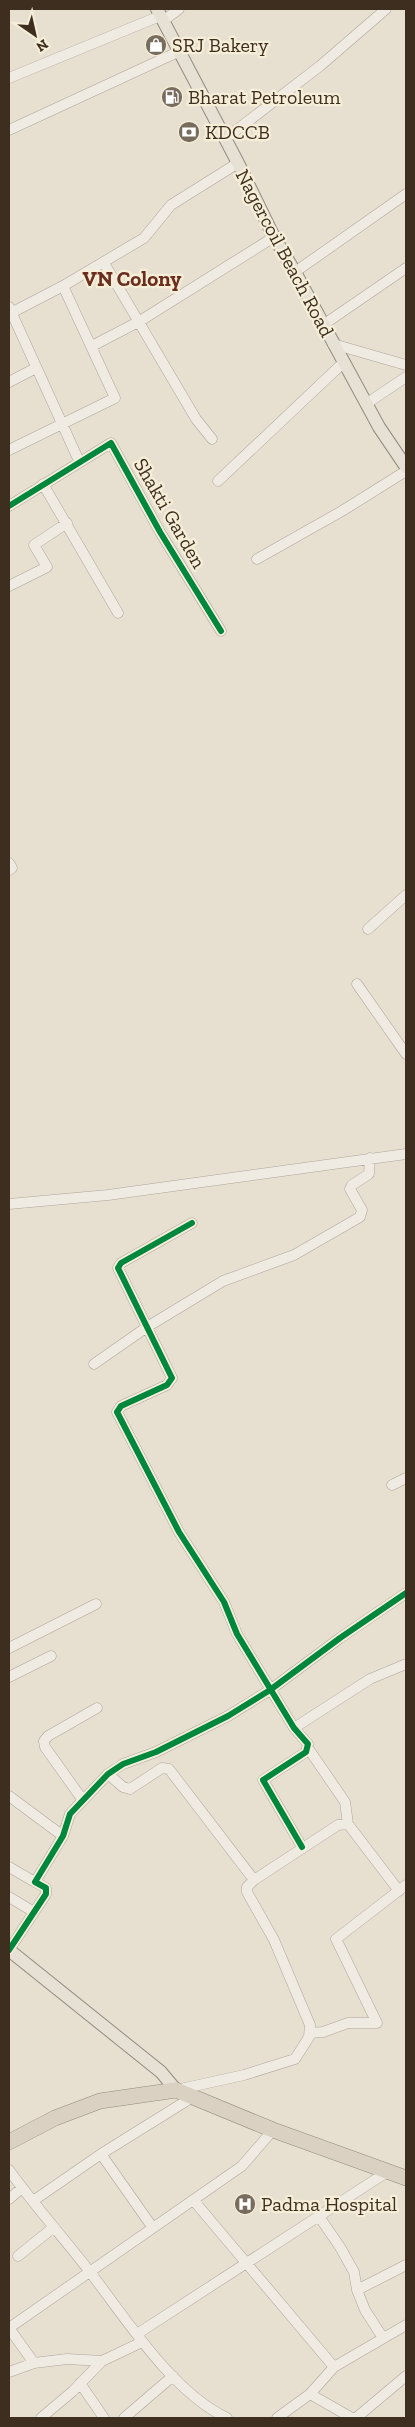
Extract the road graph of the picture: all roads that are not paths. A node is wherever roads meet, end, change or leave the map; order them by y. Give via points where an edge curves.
1 (179, 9) edge
2 (386, 9) edge
3 (160, 15) edge
4 (180, 51) junction
5 (9, 78) edge
6 (9, 130) edge
7 (225, 139) junction
8 (238, 163) junction
9 (406, 194) edge
10 (274, 237) junction
11 (104, 263) junction
12 (406, 268) edge
13 (295, 272) junction
14 (63, 286) junction
15 (10, 311) edge
16 (140, 321) junction
17 (323, 325) junction
18 (333, 344) junction
19 (92, 346) junction
20 (343, 362) junction
21 (406, 365) edge
22 (36, 368) junction
23 (406, 378) edge
24 (9, 382) edge
25 (366, 404) junction
26 (61, 424) junction
27 (212, 439) dead end
28 (9, 450) edge
29 (79, 461) junction
30 (406, 467) edge
31 (406, 471) edge
32 (218, 481) dead end
33 (43, 484) junction
34 (9, 506) edge
35 (67, 523) junction
36 (257, 559) dead end
37 (9, 586) edge
38 (118, 613) dead end
39 (221, 631) dead end
40 (9, 863) edge
41 (9, 870) edge
42 (406, 895) edge
43 (368, 929) dead end
44 (357, 984) dead end
45 (406, 1054) edge
46 (406, 1154) edge
47 (370, 1158) junction
48 (9, 1204) edge
49 (192, 1224) dead end
50 (147, 1327) junction
51 (94, 1364) dead end
52 (406, 1478) edge
53 (392, 1485) dead end
54 (406, 1593) edge
55 (96, 1604) dead end
56 (9, 1648) edge
57 (51, 1656) dead end
58 (406, 1664) edge
59 (9, 1677) edge
60 (270, 1690) junction
61 (97, 1708) dead end
62 (294, 1728) junction
63 (308, 1748) junction
64 (108, 1774) junction
65 (9, 1796) edge
66 (82, 1799) junction
67 (348, 1824) junction
68 (63, 1836) junction
69 (302, 1847) junction
70 (9, 1867) edge
71 (254, 1880) junction
72 (35, 1882) junction
73 (402, 1888) edge
74 (9, 1897) edge
75 (34, 1912) junction
76 (9, 1950) edge
77 (310, 2034) junction
78 (176, 2090) junction
79 (192, 2098) junction
80 (273, 2130) junction
81 (9, 2142) edge
82 (101, 2154) junction
83 (9, 2170) edge
84 (387, 2172) junction
85 (406, 2178) edge
86 (22, 2188) junction
87 (9, 2199) edge
88 (33, 2201) junction
89 (194, 2201) junction
90 (318, 2215) junction
91 (54, 2226) junction
92 (153, 2228) junction
93 (18, 2256) dead end
94 (247, 2262) junction
95 (406, 2265) edge
96 (89, 2271) junction
97 (357, 2290) junction
98 (406, 2325) edge
99 (9, 2328) edge
100 (140, 2338) junction
101 (383, 2338) junction
102 (102, 2361) junction
103 (34, 2363) junction
104 (334, 2367) junction
105 (9, 2372) edge
106 (173, 2376) junction
107 (406, 2376) edge
108 (80, 2383) junction
109 (310, 2394) junction
110 (211, 2415) edge
111 (41, 2418) edge
112 (104, 2418) edge
113 (124, 2418) edge
114 (227, 2418) edge
115 (277, 2418) edge
116 (352, 2418) edge
117 (356, 2418) edge

1 - 3 street
2 - 7 street via 320,66
3 - 4 main road, Nagercoil Beach Road
3 - 5 street
4 - 6 street
4 - 7 main road, Nagercoil Beach Road
7 - 8 main road, Nagercoil Beach Road
8 - 10 main road, Nagercoil Beach Road
8 - 11 street via 171,205 144,238
9 - 13 street
10 - 13 main road, Nagercoil Beach Road
10 - 16 street
11 - 14 street
11 - 16 street
12 - 17 street
13 - 17 main road, Nagercoil Beach Road
14 - 15 street
14 - 19 street
15 - 22 street
16 - 19 street
16 - 27 street via 196,419
17 - 18 main road, Nagercoil Beach Road
18 - 20 main road, Nagercoil Beach Road
18 - 21 street
19 - 26 street via 115,398
20 - 25 main road, Nagercoil Beach Road
20 - 32 street
22 - 24 street
22 - 26 street
23 - 25 street
25 - 30 main road, Nagercoil Beach Road
26 - 28 street
26 - 29 street
29 - 33 street
29 - 39 street, Shakti Garden via 111,443 160,532
31 - 36 street
33 - 34 street
33 - 35 street
35 - 37 street via 34,545 46,567
35 - 38 street
40 - 41 street via 12,868
42 - 43 street
44 - 45 street
46 - 47 street
47 - 48 street via 108,1195
47 - 50 street via 369,1174 350,1187 362,1210 360,1217 294,1255 223,1281
49 - 50 street via 121,1263 118,1268
50 - 51 street
50 - 60 street via 172,1380 167,1386 121,1406 117,1412 179,1532 224,1602 237,1634
52 - 53 street
54 - 60 street
55 - 56 street
57 - 59 street
58 - 62 street via 370,1679
60 - 62 street
60 - 64 street via 228,1716
61 - 66 street via 44,1741 45,1748
62 - 63 street
63 - 67 street via 345,1802
63 - 69 street via 304,1754 263,1780
64 - 66 street
64 - 71 street via 123,1788 130,1789 162,1768 170,1769
65 - 68 street
66 - 68 street via 70,1814
67 - 69 street via 338,1826
67 - 73 street
68 - 72 street
69 - 71 street
70 - 72 street
71 - 77 street via 247,1892 274,1940 310,2025
72 - 75 street via 44,1886 47,1892
73 - 77 street via 336,1940 377,2023 348,2023
74 - 75 street
75 - 76 street
76 - 78 main road via 161,2072
77 - 78 street via 300,2054 291,2061 244,2076
78 - 79 highway
78 - 81 highway via 100,2101 55,2118
79 - 80 highway
79 - 82 street
80 - 84 highway
80 - 89 street via 242,2166
82 - 88 street
82 - 92 street
83 - 86 street
84 - 85 highway
84 - 90 street
86 - 87 street
86 - 88 street
88 - 91 street
89 - 92 street
89 - 94 street
90 - 94 street
90 - 97 street via 354,2272
91 - 93 street
91 - 96 street
92 - 96 street
94 - 100 street
94 - 104 street
95 - 97 street
96 - 99 street
96 - 100 street
97 - 101 street
98 - 101 street
99 - 103 street
100 - 102 street
100 - 106 street
101 - 104 street
102 - 103 street via 67,2359
102 - 108 street
103 - 105 street
104 - 109 street
106 - 110 street
106 - 113 street
107 - 117 street
108 - 111 street
108 - 112 street
109 - 115 street
109 - 116 street
110 - 114 street

